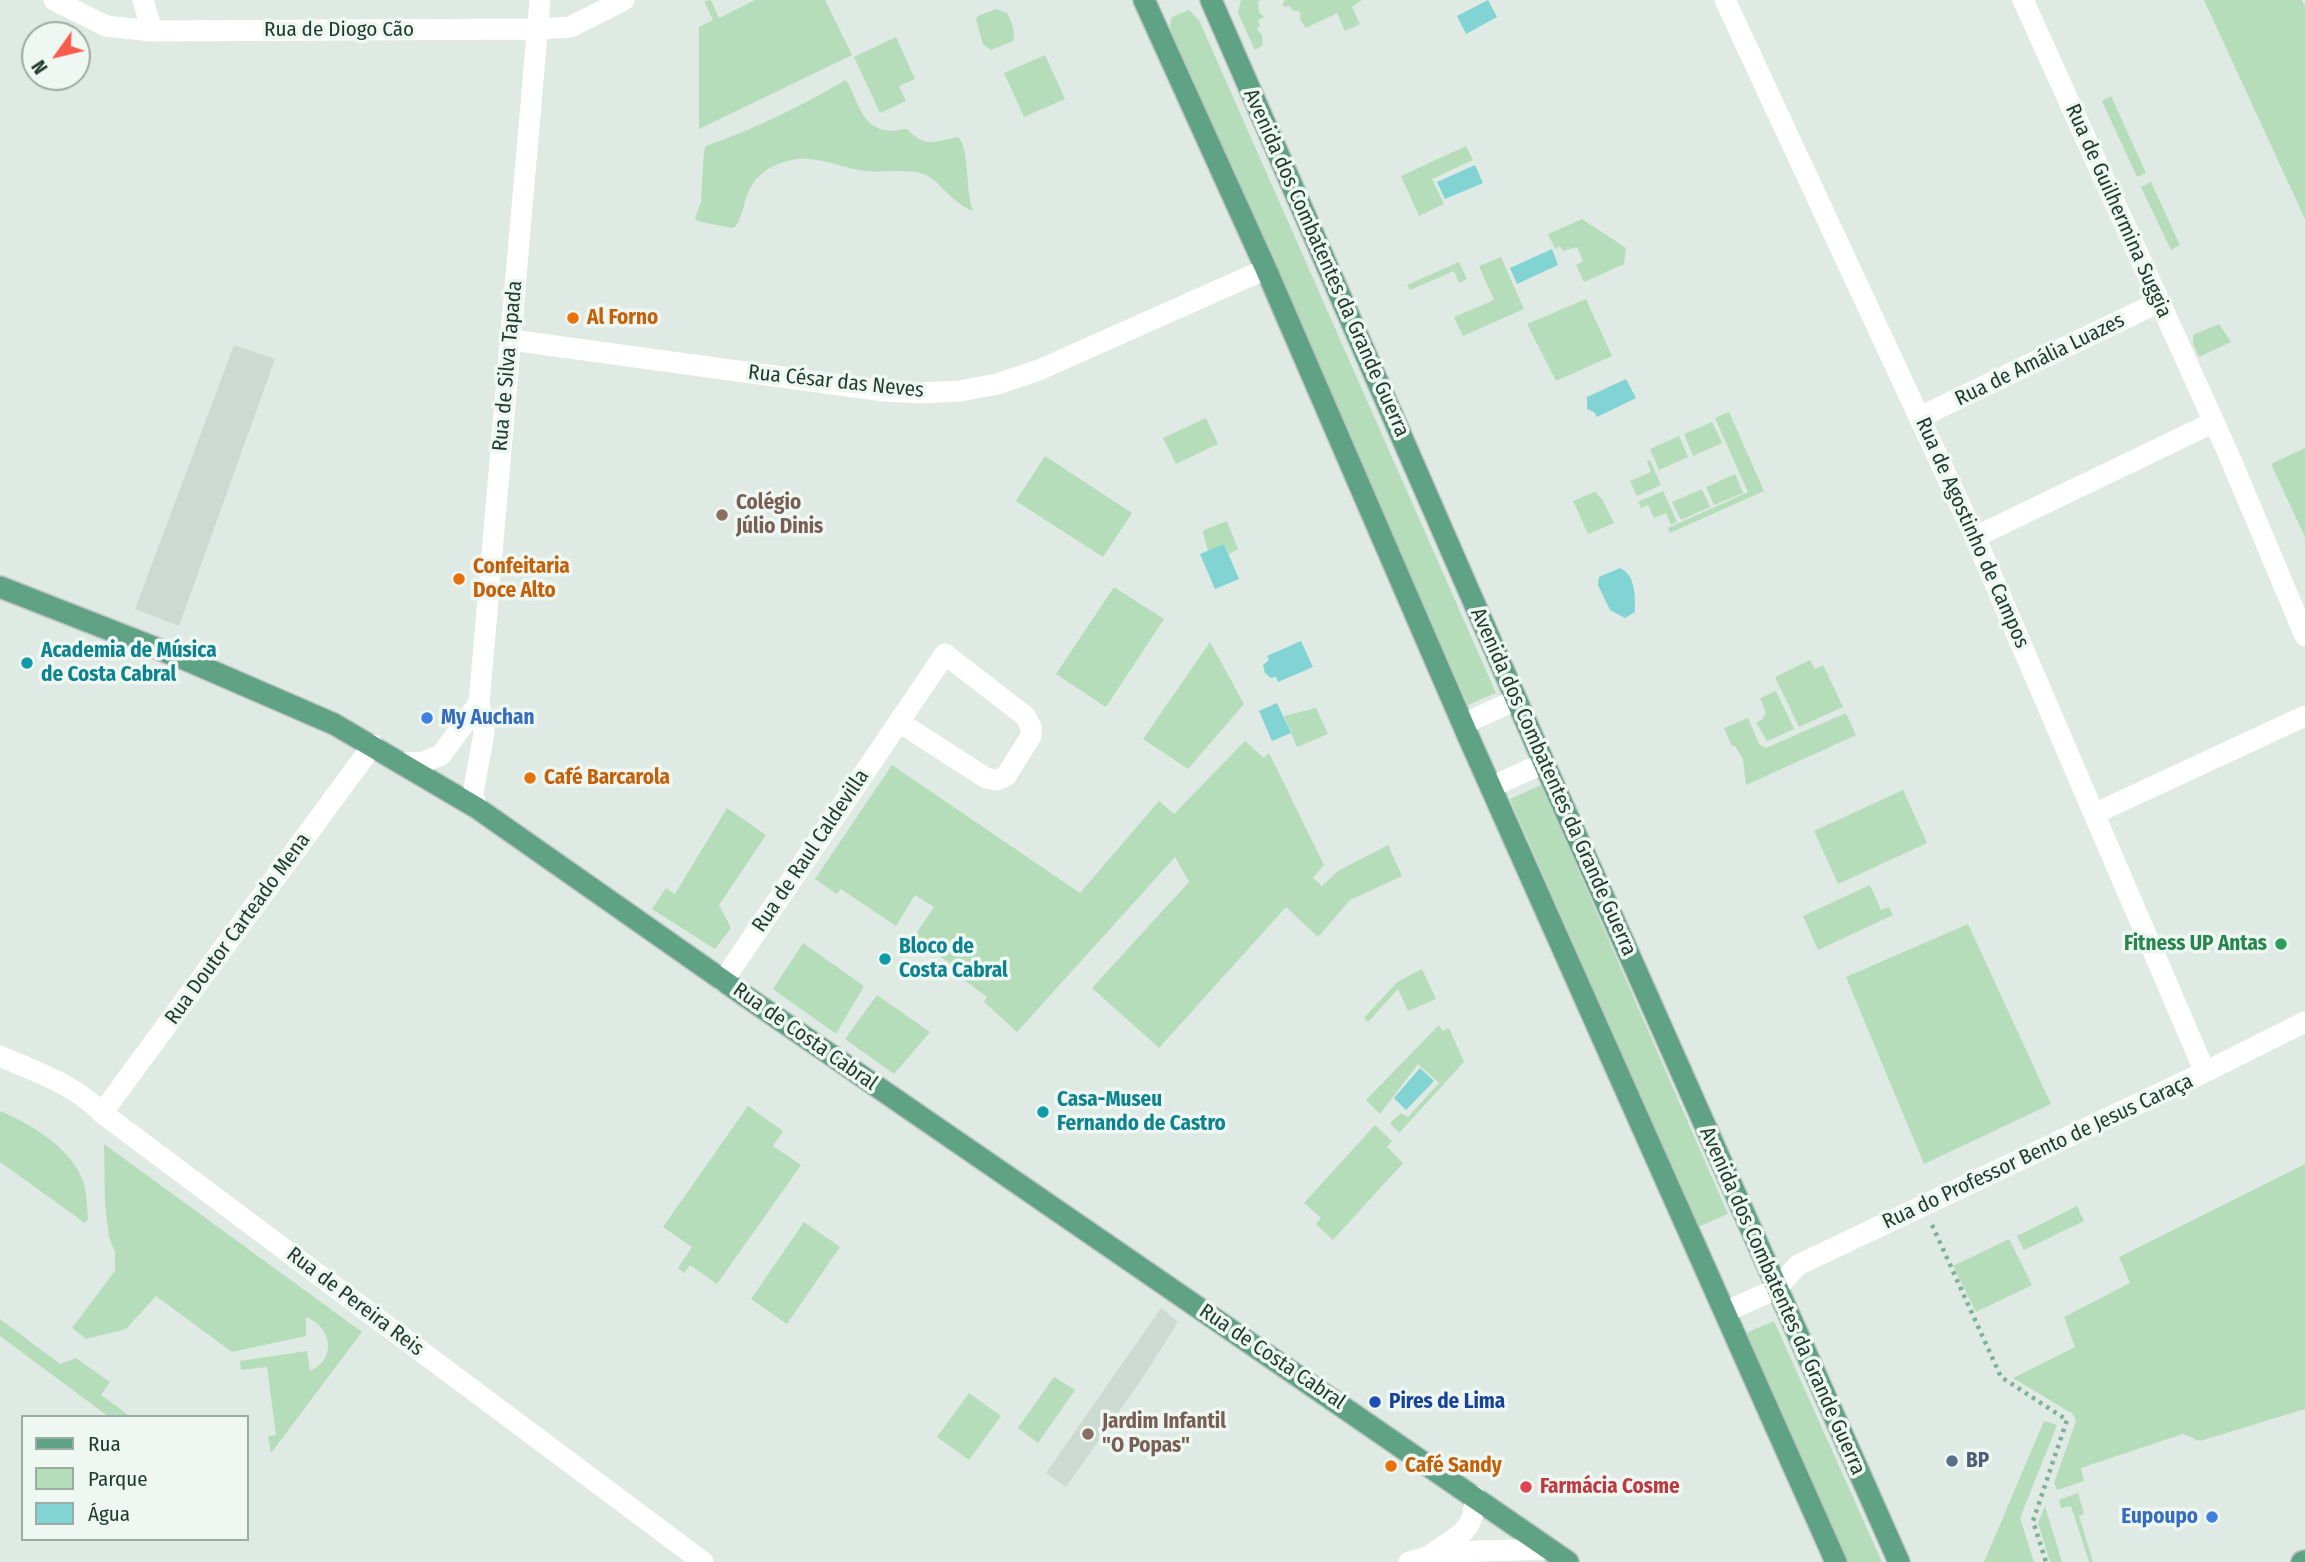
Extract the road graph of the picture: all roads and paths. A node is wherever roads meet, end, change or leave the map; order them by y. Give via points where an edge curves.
1 (54, 0) edge
2 (143, 0) edge
3 (540, 0) edge
4 (624, 0) edge
5 (1211, 0) edge
6 (1725, 0) edge
7 (2023, 0) edge
8 (1146, 1) edge
9 (537, 29) junction
10 (152, 31) junction
11 (1266, 269) junction
12 (2159, 302) junction
13 (511, 340) junction
14 (1920, 418) junction
15 (2214, 422) junction
16 (1975, 537) junction
17 (0, 587) edge
18 (2305, 636) edge
19 (1516, 700) junction
20 (479, 703) junction
21 (2305, 716) edge
22 (899, 722) junction
23 (1463, 724) junction
24 (373, 745) junction
25 (404, 763) junction
26 (1544, 763) junction
27 (1491, 786) junction
28 (477, 808) junction
29 (2095, 813) junction
30 (723, 981) junction
31 (2305, 1022) edge
32 (0, 1056) edge
33 (2205, 1072) junction
34 (102, 1113) junction
35 (1923, 1206) junction
36 (1776, 1289) junction
37 (1725, 1312) junction
38 (1475, 1496) junction
39 (1548, 1549) junction
40 (1431, 1555) junction
41 (703, 1562) edge
42 (1409, 1562) edge
43 (1568, 1562) edge
44 (1836, 1562) edge
45 (1899, 1562) edge
46 (2046, 1562) edge

1 - 10 street, Rua de Diogo Cão via 106,26
2 - 10 street
3 - 9 street, Rua de Silva Tapada
4 - 9 street, Rua de Diogo Cão via 570,27
5 - 19 main road, Avenida dos Combatentes da Grande Guerra
6 - 14 street, Rua de Agostinho de Campos
7 - 12 street, Rua de Guilhermina Suggia
8 - 11 main road
9 - 10 street, Rua de Diogo Cão
9 - 13 street, Rua de Silva Tapada
11 - 13 street, Rua César das Neves via 1039,370 960,391 871,389
11 - 23 main road
12 - 14 street, Rua de Amália Luazes
12 - 15 street, Rua de Guilhermina Suggia
13 - 20 street, Rua de Silva Tapada
14 - 16 street, Rua de Agostinho de Campos
15 - 16 street
15 - 18 street, Rua de Guilhermina Suggia
16 - 29 street, Rua de Agostinho de Campos
17 - 24 main road, Rua de Costa Cabral via 184,659
19 - 23 street
19 - 26 main road, Avenida dos Combatentes da Grande Guerra
20 - 25 street via 441,755
20 - 28 street, Rua de Silva Tapada via 484,733 473,794
21 - 29 street
22 - 22 street, Rua de Raul Caldevilla via 986,778 997,780 1006,776 1031,736 1025,716 945,654
22 - 30 street, Rua de Raul Caldevilla
23 - 27 main road
24 - 25 main road, Rua de Costa Cabral
24 - 34 street, Rua Doutor Carteado Mena
25 - 28 main road, Rua de Costa Cabral
26 - 27 street
26 - 36 main road, Avenida dos Combatentes da Grande Guerra
27 - 37 main road
28 - 30 main road, Rua de Costa Cabral
29 - 33 street, Rua de Agostinho de Campos
30 - 38 main road, Rua de Costa Cabral
31 - 33 street, Rua do Professor Bento de Jesus Caraça
32 - 34 street, Rua de Pereira Reis via 74,1088
33 - 35 street, Rua do Professor Bento de Jesus Caraça
34 - 41 street, Rua de Pereira Reis
35 - 36 street, Rua do Professor Bento de Jesus Caraça via 1798,1265
35 - 46 path via 2001,1377 2067,1420 2033,1521
36 - 37 street
36 - 45 main road, Avenida dos Combatentes da Grande Guerra
37 - 44 main road
38 - 39 main road, Rua de Costa Cabral
38 - 40 street via 1474,1517 1465,1531
39 - 40 street
39 - 43 main road, Rua de Costa Cabral
40 - 42 street

